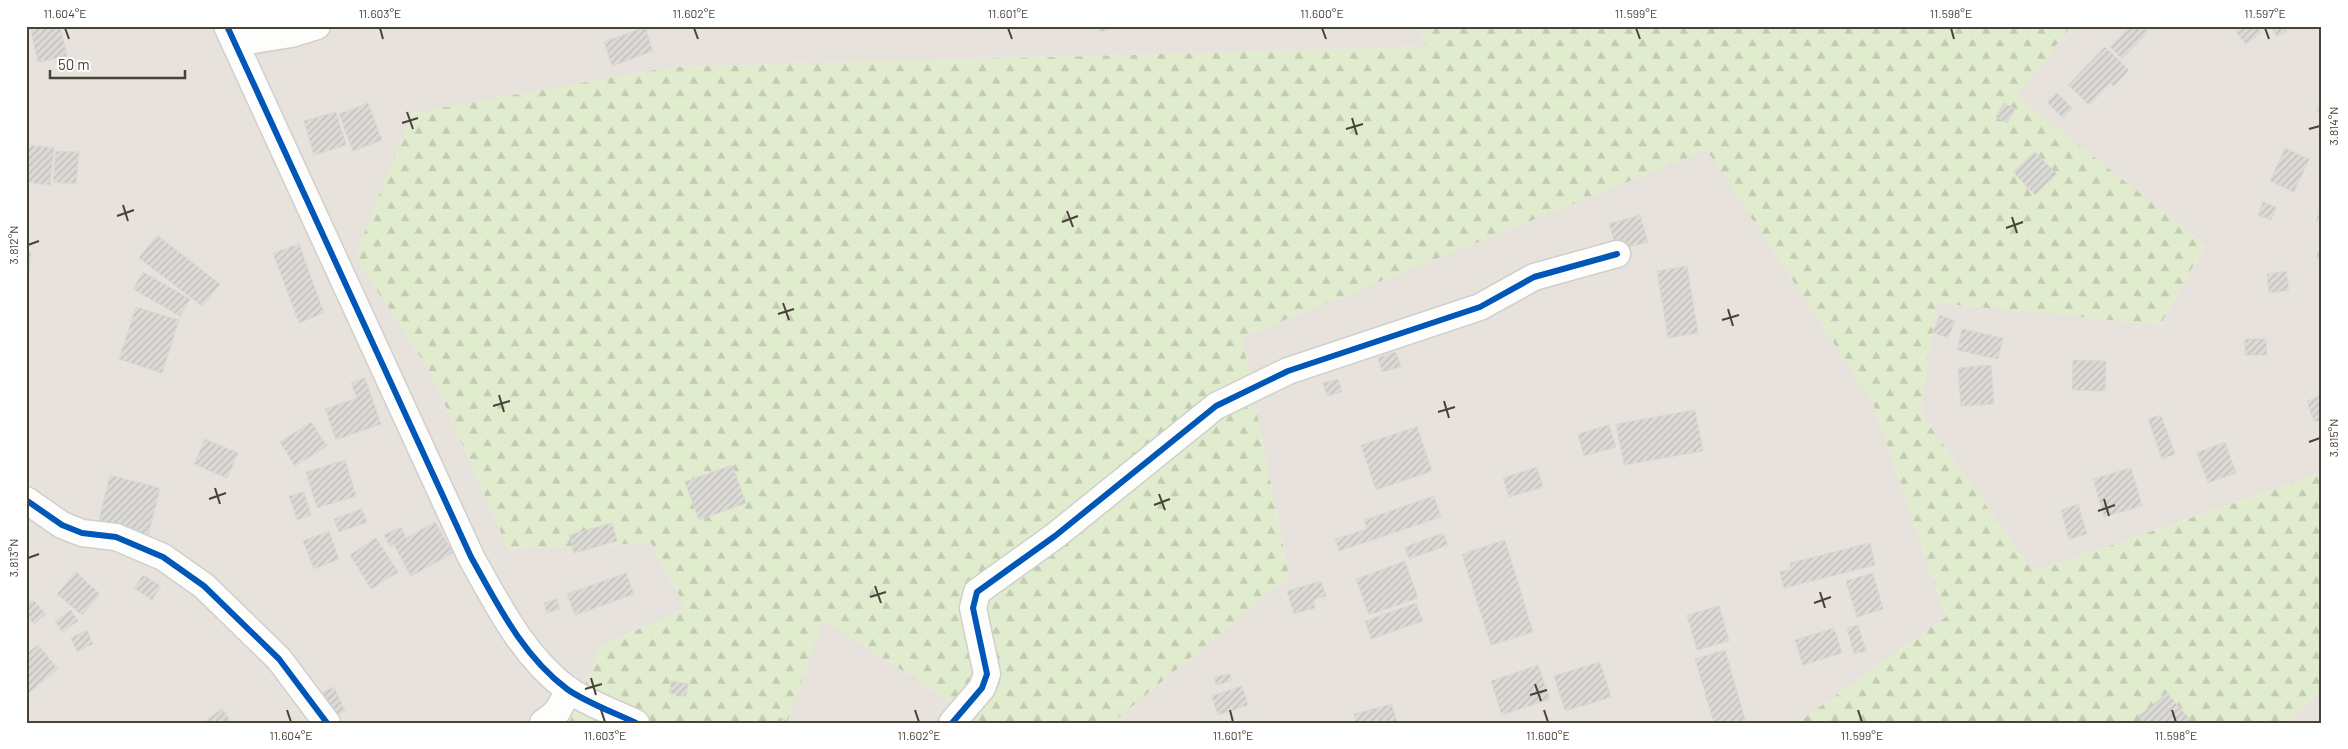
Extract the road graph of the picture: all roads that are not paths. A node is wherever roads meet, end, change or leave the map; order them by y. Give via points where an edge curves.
1 (317, 26) edge
2 (231, 35) edge
3 (1617, 254) dead end
4 (26, 500) edge
5 (569, 690) junction
6 (327, 723) edge
7 (543, 723) edge
8 (636, 723) edge
9 (952, 723) edge

1 - 2 street via 291,34
2 - 5 street via 470,557 518,639 540,666
3 - 9 street via 1534,277 1480,307 1288,371 1216,406 1055,536 977,592 972,608 987,674 982,688
4 - 6 street via 82,534 116,537 163,557 204,586 279,659
5 - 7 street via 557,712
5 - 8 street

